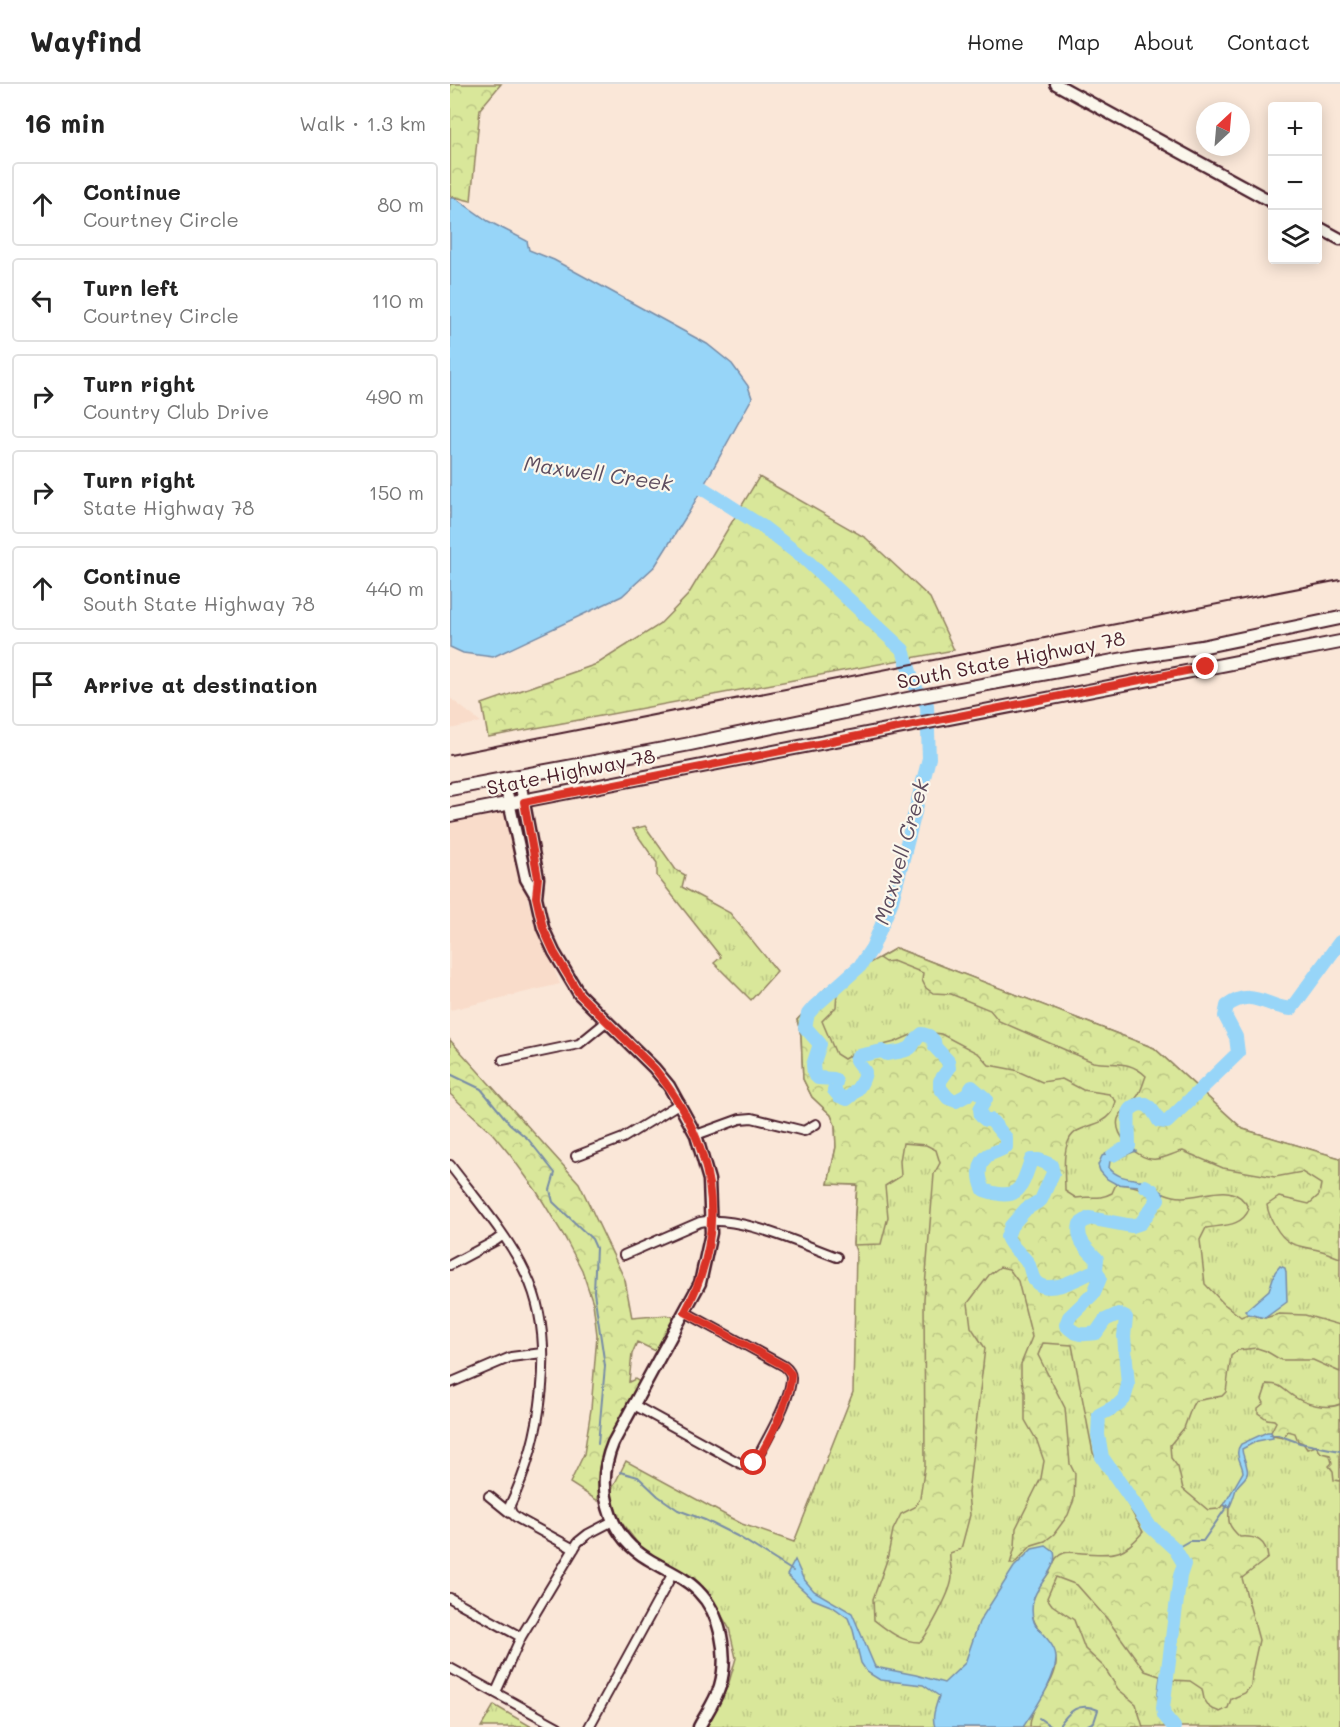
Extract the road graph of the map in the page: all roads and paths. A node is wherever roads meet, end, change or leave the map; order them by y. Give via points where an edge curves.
1 (1056, 84) edge
2 (1268, 200) edge
3 (1322, 230) edge
4 (1340, 239) edge
5 (1340, 618) edge
6 (1340, 642) edge
7 (690, 744) joint
8 (519, 776) junction
9 (504, 779) junction
10 (450, 789) edge
11 (524, 802) junction
12 (510, 804) junction
13 (450, 815) edge
14 (534, 858) junction
15 (522, 861) junction
16 (536, 897) junction
17 (606, 1022) junction
18 (504, 1060) dead end
19 (680, 1103) junction
20 (816, 1124) dead end
21 (696, 1135) junction
22 (576, 1156) dead end
23 (450, 1166) edge
24 (712, 1221) junction
25 (502, 1236) junction
26 (624, 1255) dead end
27 (837, 1257) dead end
28 (450, 1265) edge
29 (685, 1312) junction
30 (542, 1353) junction
31 (450, 1383) edge
32 (634, 1405) junction
33 (489, 1496) dead end
34 (510, 1509) junction
35 (612, 1522) junction
36 (574, 1549) junction
37 (673, 1573) junction
38 (450, 1598) edge
39 (521, 1637) junction
40 (451, 1671) edge
41 (496, 1692) junction
42 (554, 1725) edge
43 (589, 1727) edge
44 (699, 1727) edge

1 - 2 street
3 - 4 street
5 - 7 main road, South State Highway 78
6 - 11 main road, State Highway 78
7 - 8 main road, State Highway 78
8 - 9 main road, State Highway 78
8 - 11 street
9 - 10 main road, State Highway 78
9 - 12 street
11 - 12 main road, State Highway 78
11 - 14 street
12 - 13 main road, State Highway 78
12 - 15 street
14 - 15 street
14 - 16 street
15 - 16 street
16 - 17 street via 543,928 561,966 579,994
17 - 18 street via 579,1044
17 - 19 street via 654,1068
19 - 21 street
19 - 22 street via 622,1138
20 - 21 street via 804,1131 764,1120 740,1119
21 - 24 street via 709,1180
23 - 25 street
24 - 26 street via 700,1222
24 - 27 street via 769,1233
24 - 29 street via 702,1275
25 - 28 street
25 - 30 street via 533,1290
29 - 32 street
29 - 32 street via 789,1371 791,1380 779,1417 756,1460 743,1465
30 - 31 street via 512,1357
30 - 34 street via 539,1414
32 - 35 street via 606,1462 604,1480
33 - 34 street
34 - 36 street
35 - 36 street via 588,1534
35 - 37 street via 632,1548
36 - 39 street
37 - 43 street
37 - 44 street via 698,1590 711,1608 722,1638 719,1690
38 - 39 street
39 - 41 street
40 - 41 street
41 - 42 street

